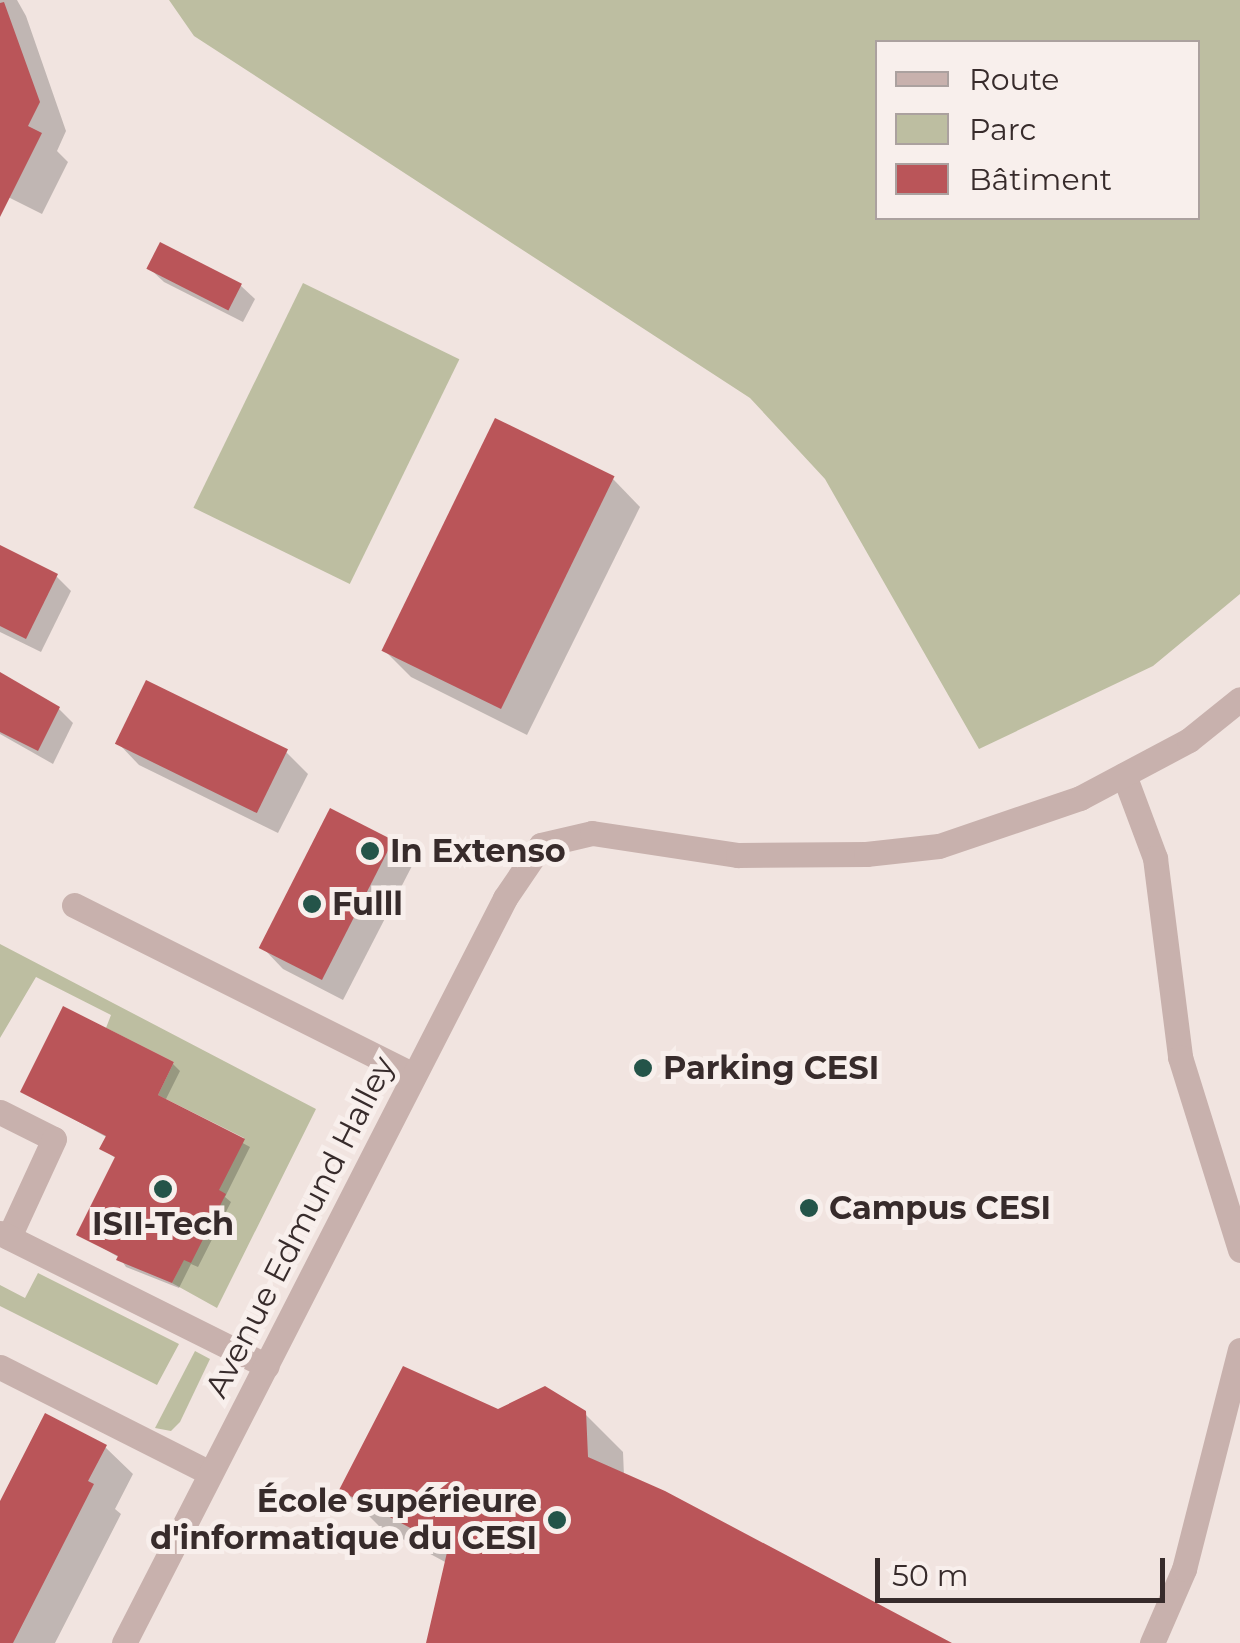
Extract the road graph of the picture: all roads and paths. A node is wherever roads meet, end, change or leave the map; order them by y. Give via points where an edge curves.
1 (1240, 700) edge
2 (1124, 776) junction
3 (74, 904) dead end
4 (414, 1076) junction
5 (0, 1112) edge
6 (4, 1235) edge
7 (1240, 1250) edge
8 (1240, 1350) edge
9 (268, 1366) junction
10 (0, 1367) edge
11 (210, 1473) junction
12 (124, 1643) edge
13 (1152, 1643) edge

1 - 2 street
2 - 4 street, Avenue Edmund Halley via 1006,824 914,849 738,854 592,832 541,845 516,877
2 - 7 street via 1155,858 1180,1057
3 - 4 street
4 - 9 street, Avenue Edmund Halley
5 - 6 street via 54,1139
6 - 9 street
8 - 13 street via 1184,1569
9 - 11 street, Avenue Edmund Halley
10 - 11 street
11 - 12 street, Avenue Edmund Halley

